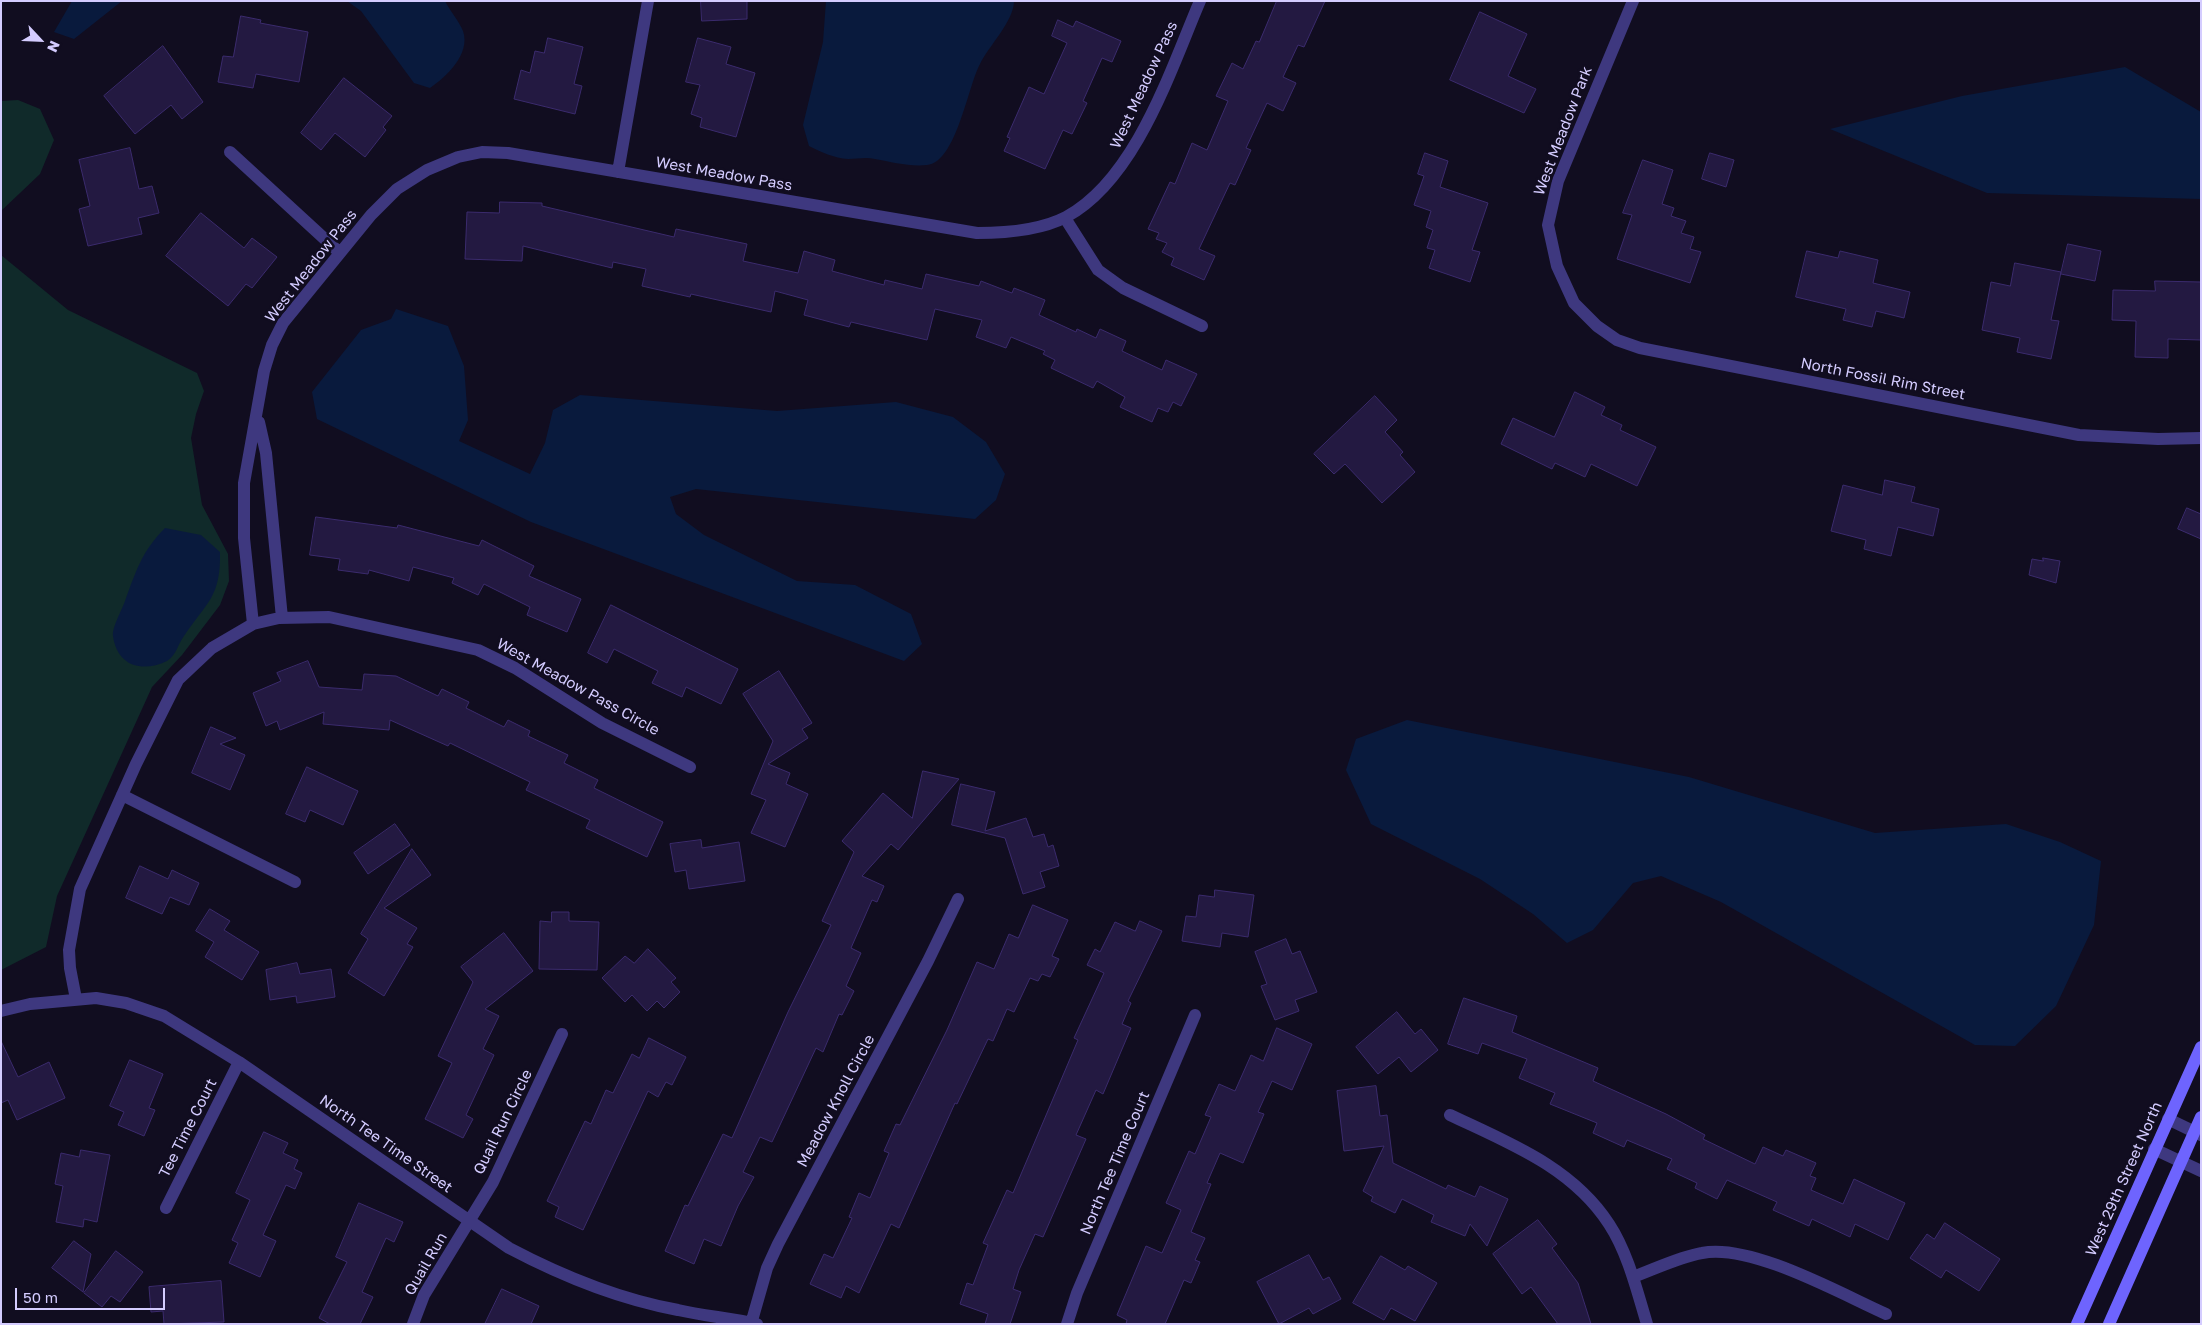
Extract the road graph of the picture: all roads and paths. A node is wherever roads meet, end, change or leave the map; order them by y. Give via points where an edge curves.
1 (648, 1) edge
2 (1200, 1) edge
3 (1633, 1) edge
4 (230, 152) dead end
5 (618, 172) junction
6 (1065, 218) junction
7 (340, 253) junction
8 (1574, 303) joint
9 (1202, 326) dead end
10 (258, 417) junction
11 (2201, 438) edge
12 (282, 618) junction
13 (253, 624) junction
14 (690, 767) dead end
15 (122, 795) junction
16 (295, 882) dead end
17 (958, 899) dead end
18 (76, 999) junction
19 (1, 1011) edge
20 (1195, 1016) dead end
21 (562, 1034) dead end
22 (2201, 1047) edge
23 (239, 1062) junction
24 (1450, 1115) dead end
25 (2201, 1116) edge
26 (2168, 1119) junction
27 (2197, 1133) edge
28 (2154, 1149) junction
29 (2180, 1163) junction
30 (2201, 1171) edge
31 (166, 1208) dead end
32 (469, 1221) junction
33 (1633, 1277) junction
34 (1886, 1314) dead end
35 (753, 1323) edge
36 (413, 1324) edge
37 (1066, 1324) edge
38 (1647, 1324) edge
39 (2077, 1324) edge
40 (2109, 1324) edge

1 - 5 street
2 - 6 street, West Meadow Pass via 1145,126 1126,160 1088,202
3 - 8 street, West Meadow Park via 1551,205 1548,225 1557,266
4 - 7 street
5 - 6 street, West Meadow Pass via 976,233 1013,233
5 - 7 street, West Meadow Pass via 508,153 482,152 458,157 427,170 397,190 371,215
6 - 9 street via 1098,270 1123,288
7 - 10 street, West Meadow Pass via 284,323 272,345 264,371
8 - 11 street, North Fossil Rim Street via 1617,340 1640,348 2079,435
10 - 12 street, West Meadow Pass via 266,453
10 - 13 street, West Meadow Pass via 244,483 244,538
12 - 13 street, West Meadow Pass Circle
12 - 14 street, West Meadow Pass Circle via 328,617 478,650 515,668 602,723
13 - 15 street, West Meadow Pass Circle via 212,648 178,680
15 - 16 street
15 - 18 street, West Meadow Pass Circle via 80,889 69,950
17 - 35 street, Meadow Knoll Circle via 778,1244 767,1268
18 - 19 street, North Tee Time Street
18 - 23 street, North Tee Time Street via 96,998 126,1003 164,1016
20 - 37 street, North Tee Time Court
21 - 32 street, Quail Run Circle via 493,1182
22 - 26 main road, West 29th Street North
23 - 31 street, Tee Time Court
23 - 32 street, North Tee Time Street
24 - 33 street via 1537,1157 1585,1194 1609,1224
25 - 27 main road
26 - 27 street
26 - 28 main road, West 29th Street North
27 - 29 main road
28 - 29 street
28 - 39 main road, West 29th Street North
29 - 30 street
29 - 40 main road
32 - 35 street, North Tee Time Street via 508,1248 552,1271 605,1291 676,1310
32 - 36 street, Quail Run via 424,1295
33 - 34 street via 1702,1253 1732,1252 1776,1266
33 - 38 street

